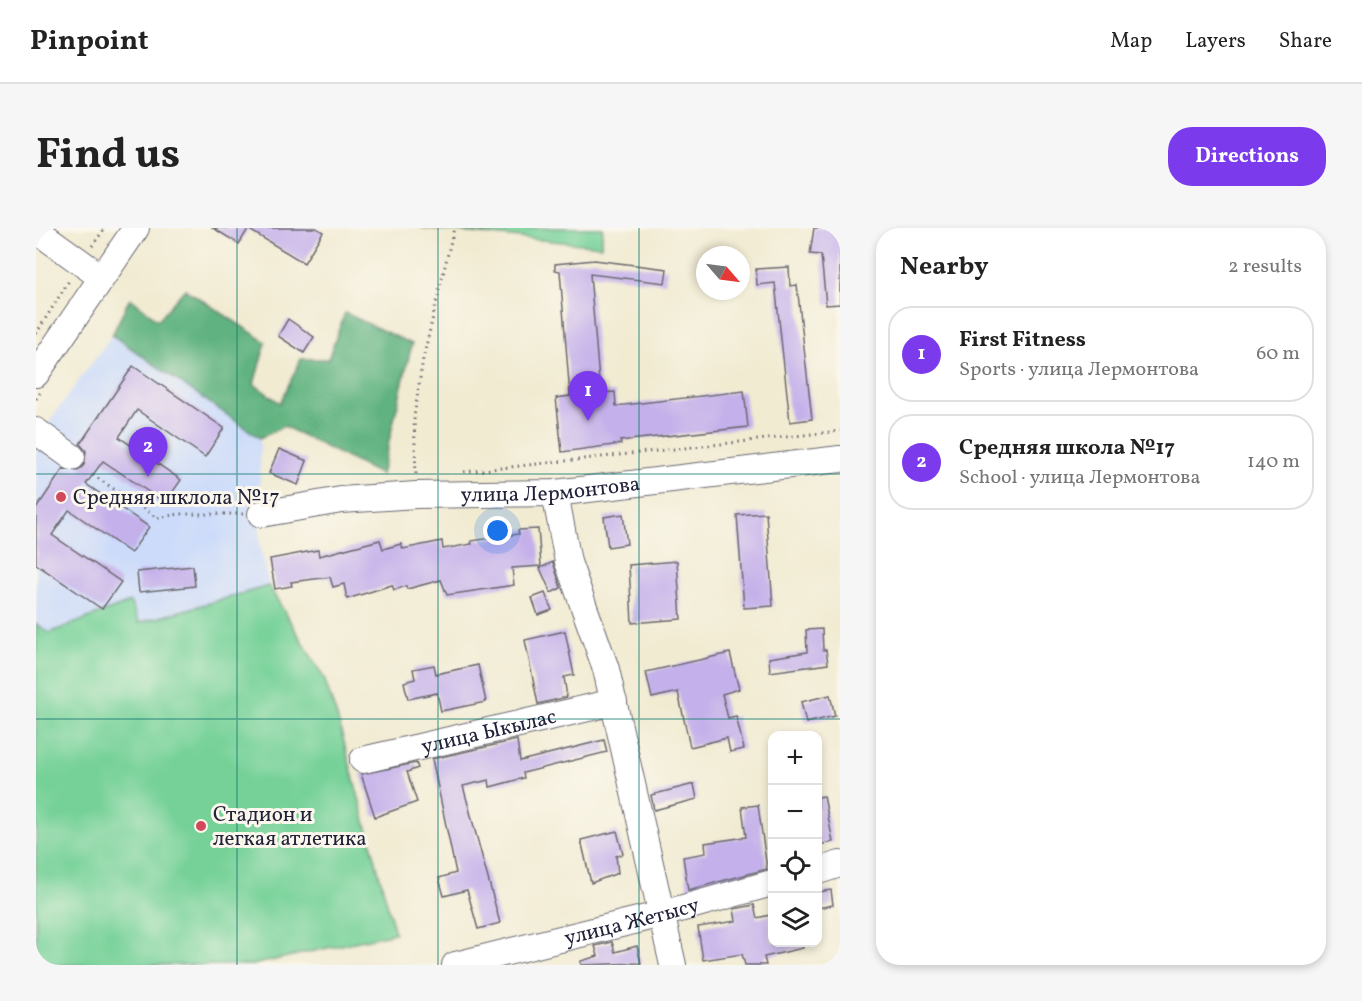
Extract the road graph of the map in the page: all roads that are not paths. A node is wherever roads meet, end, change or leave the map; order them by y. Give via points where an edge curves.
1 (136, 228) edge
2 (36, 230) edge
3 (101, 277) junction
4 (36, 374) edge
5 (36, 431) edge
6 (72, 457) dead end
7 (840, 459) edge
8 (555, 493) junction
9 (261, 514) road end
10 (614, 702) junction
11 (363, 760) dead end
12 (840, 864) edge
13 (822, 870) edge
14 (768, 884) edge
15 (662, 914) junction
16 (455, 965) edge
17 (673, 965) edge

1 - 3 street
2 - 3 street
3 - 4 street
5 - 6 street
7 - 8 street, улица Лермонтова
8 - 9 street, улица Лермонтова via 341,500
8 - 10 street via 568,562
10 - 11 street, улица Ыкылас
10 - 15 street
12 - 13 street
14 - 15 street, улица Жетысу
15 - 16 street, улица Жетысу
15 - 17 street

